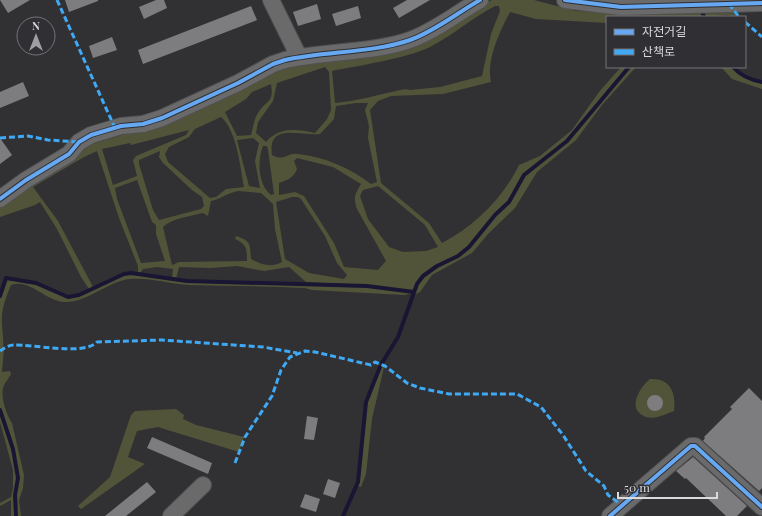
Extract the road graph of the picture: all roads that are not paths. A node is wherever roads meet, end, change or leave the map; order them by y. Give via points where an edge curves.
1 (271, 0) edge
2 (480, 0) edge
3 (565, 0) edge
4 (762, 3) edge
5 (299, 57) junction
6 (0, 199) edge
7 (203, 485) dead end
8 (762, 506) edge
9 (171, 516) edge
10 (610, 516) edge

1 - 5 street
2 - 5 street via 425,33 393,45
3 - 4 street via 621,7
5 - 6 street via 273,64 162,118 91,135 79,142 69,154
7 - 9 street
8 - 10 street via 699,449 691,446

